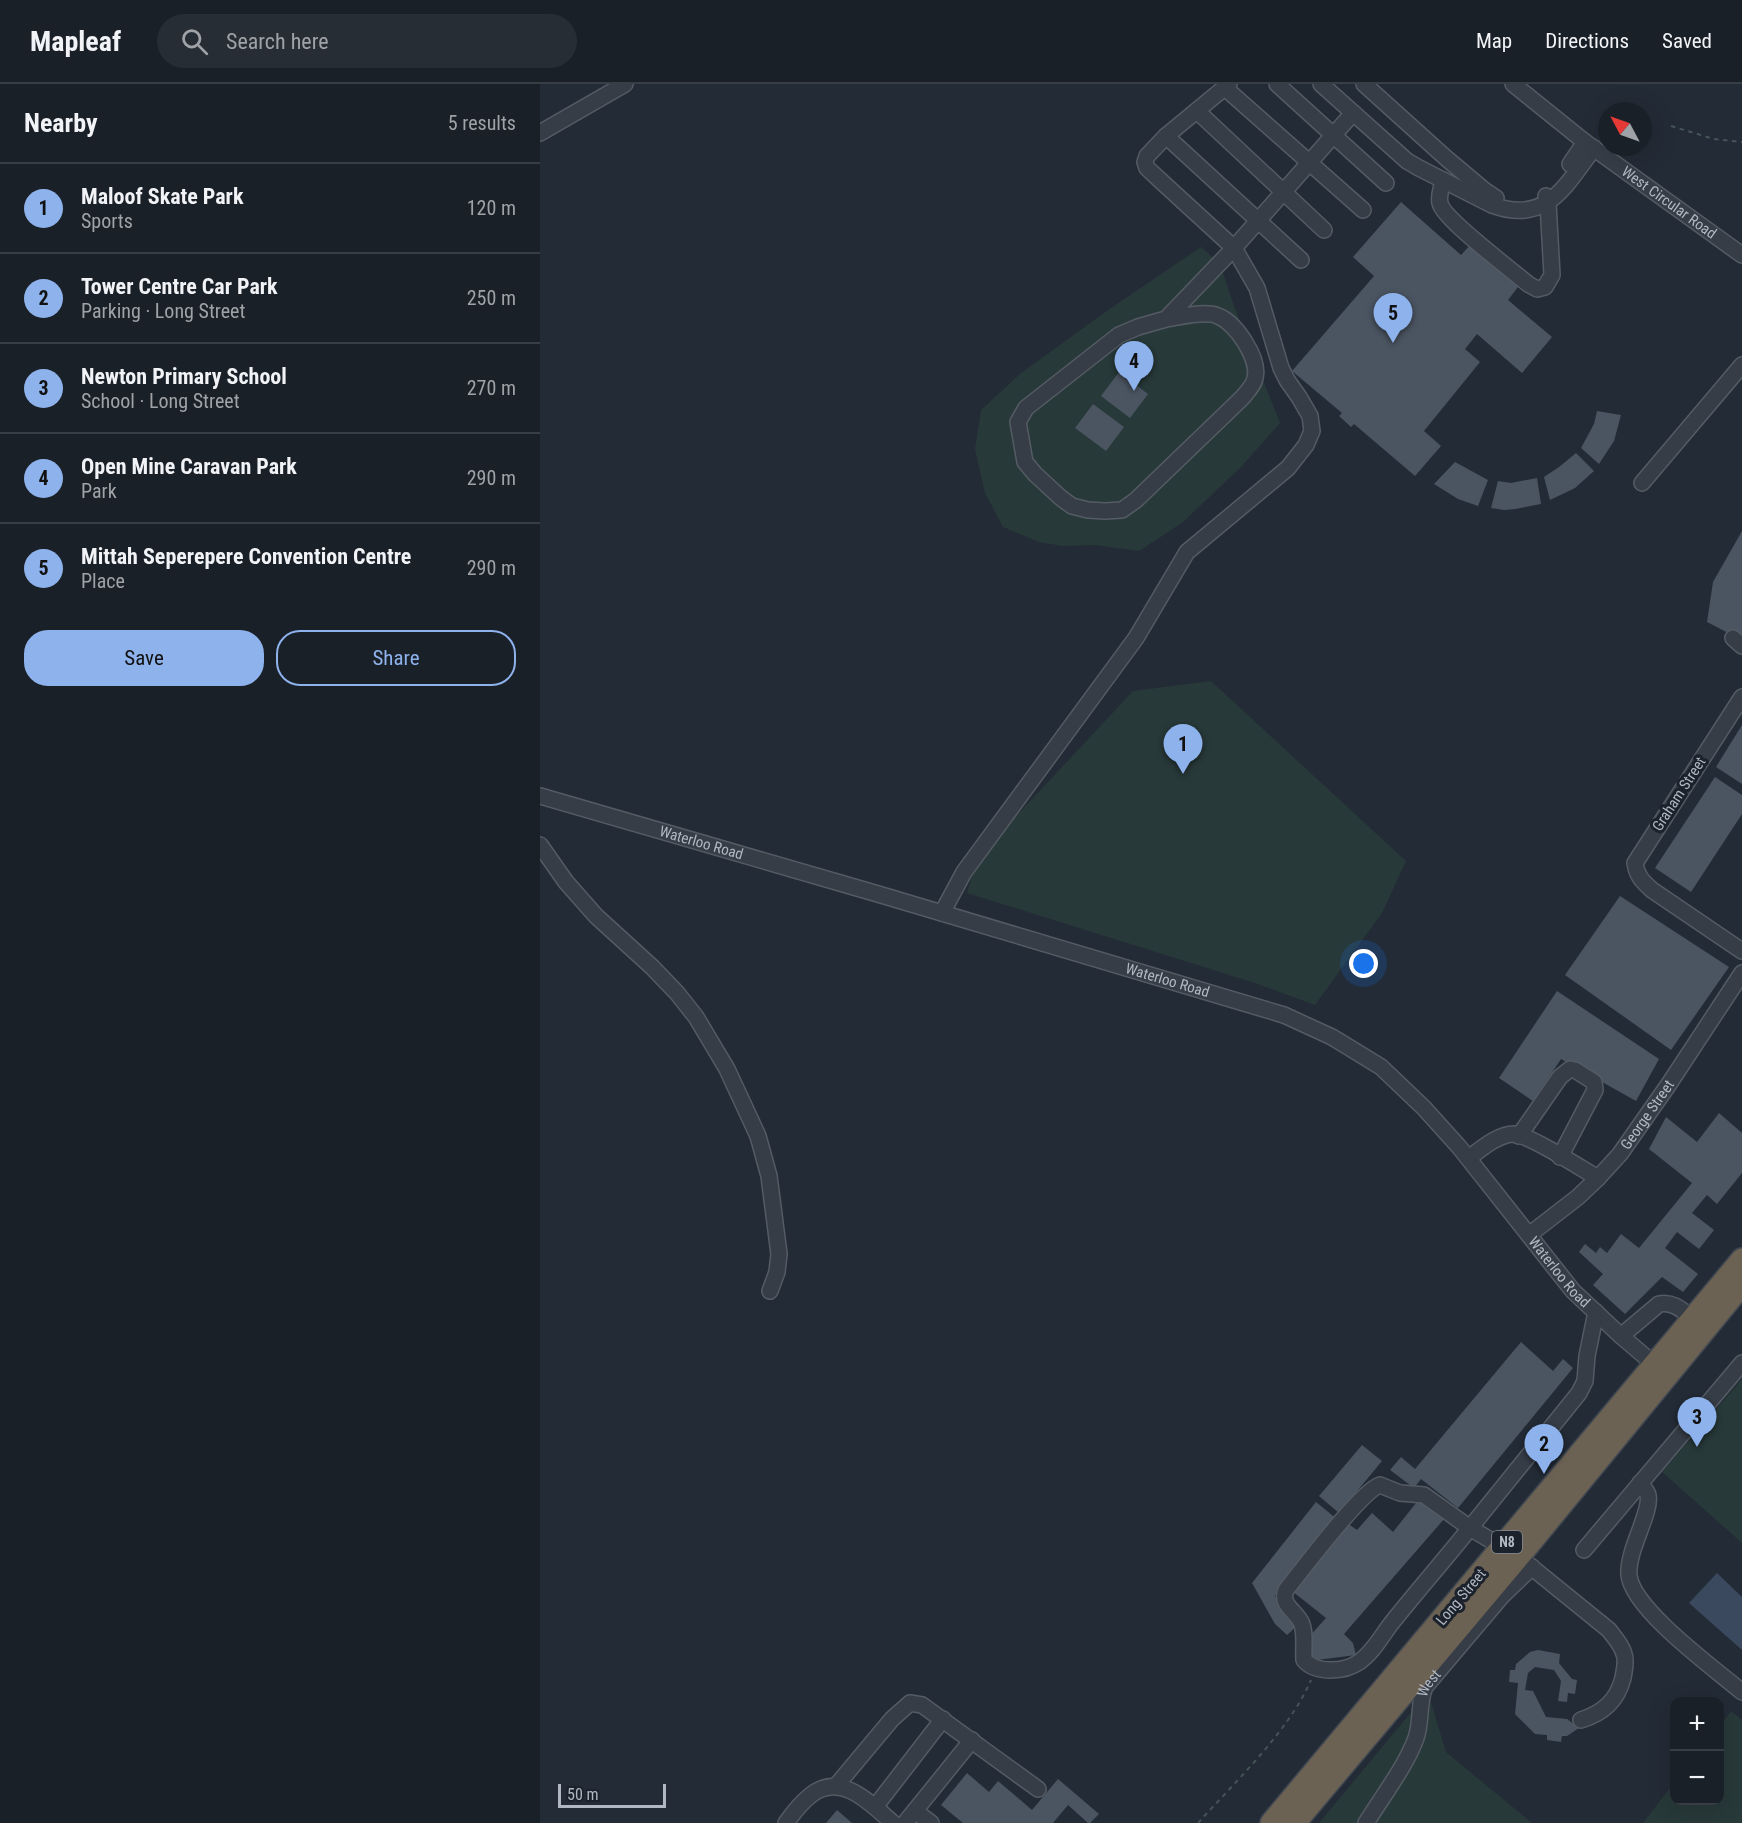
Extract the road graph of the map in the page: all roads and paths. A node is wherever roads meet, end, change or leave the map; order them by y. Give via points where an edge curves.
1 (625, 84) edge
2 (1277, 84) edge
3 (1321, 84) edge
4 (1364, 84) edge
5 (1513, 84) edge
6 (1227, 86) edge
7 (1197, 111) junction
8 (1353, 113) junction
9 (1671, 126) dead end
10 (540, 133) edge
11 (1333, 135) junction
12 (1166, 136) junction
13 (1742, 142) edge
14 (1589, 145) junction
15 (1309, 163) junction
16 (1443, 180) junction
17 (1386, 183) dead end
18 (1284, 191) junction
19 (1547, 199) junction
20 (1363, 210) dead end
21 (1258, 221) junction
22 (1324, 231) dead end
23 (1234, 248) junction
24 (1742, 255) edge
25 (1301, 260) dead end
26 (1166, 320) junction
27 (1742, 365) edge
28 (1642, 483) dead end
29 (1742, 698) edge
30 (540, 796) edge
31 (540, 845) edge
32 (942, 913) junction
33 (1742, 951) edge
34 (1742, 973) edge
35 (1519, 1136) junction
36 (1560, 1157) junction
37 (1469, 1158) junction
38 (1598, 1178) junction
39 (1529, 1235) junction
40 (1742, 1259) edge
41 (1742, 1285) edge
42 (770, 1291) dead end
43 (1596, 1312) junction
44 (1692, 1318) junction
45 (1621, 1336) junction
46 (1742, 1363) edge
47 (1660, 1369) junction
48 (1640, 1484) junction
49 (1470, 1528) junction
50 (1584, 1550) dead end
51 (1518, 1557) junction
52 (1316, 1669) junction
53 (1742, 1692) edge
54 (943, 1719) junction
55 (1581, 1720) dead end
56 (972, 1740) junction
57 (836, 1786) junction
58 (1038, 1789) dead end
59 (875, 1807) junction
60 (915, 1811) junction
61 (786, 1823) edge
62 (893, 1823) edge
63 (905, 1823) edge
64 (931, 1823) edge
65 (1198, 1823) edge
66 (1271, 1823) edge
67 (1295, 1823) edge
68 (1366, 1823) edge

1 - 10 street
2 - 11 street
3 - 8 street
4 - 19 street via 1484,190 1517,205
5 - 14 street, West Circular Road
6 - 7 street
6 - 15 street
7 - 12 street
7 - 18 street
8 - 11 street
8 - 16 street via 1407,160
9 - 13 path via 1714,139
11 - 15 street
11 - 17 street
12 - 21 street
12 - 23 street via 1147,156 1147,168
14 - 19 street via 1559,195
14 - 24 street, West Circular Road
15 - 18 street
15 - 20 street
16 - 19 street via 1503,209 1530,210
16 - 19 street via 1439,200 1443,211 1537,289 1545,287 1552,275
18 - 21 street
18 - 22 street
21 - 23 street
21 - 25 street
23 - 26 street
23 - 32 street via 1257,288 1284,374 1310,416 1312,431 1306,445 1288,468 1187,552 1136,638 964,872
26 - 26 street via 1218,315 1247,344 1256,370 1255,380 1242,398 1122,510 1072,506 1025,462 1020,416 1119,335
27 - 28 street
29 - 33 street, Graham Street via 1635,863 1640,879 1652,890
30 - 32 street, Waterloo Road
31 - 42 street via 596,916 677,993 727,1069 758,1136 769,1176 779,1254
32 - 37 street, Waterloo Road via 1284,1015 1332,1037 1381,1067
34 - 38 street, George Street via 1639,1128
35 - 36 street
35 - 36 street via 1560,1077 1570,1069 1575,1070 1594,1082 1595,1090
35 - 37 street via 1514,1134 1491,1142
36 - 38 street
37 - 39 street, Waterloo Road
38 - 39 street, George Street
39 - 43 street, Waterloo Road via 1573,1291
40 - 44 highway, Long Street / N8
41 - 47 highway, Long Street / N8
43 - 45 street, Waterloo Road
43 - 49 street via 1585,1382 1579,1393
44 - 45 street via 1675,1305 1659,1304
44 - 47 highway, Long Street / N8
45 - 47 street, Waterloo Road
46 - 48 street
47 - 51 highway, Long Street / N8
48 - 50 street
48 - 53 street via 1648,1493 1648,1504 1633,1546 1629,1575 1634,1589 1657,1620
49 - 51 street
49 - 52 street via 1369,1654 1350,1666
49 - 52 street via 1424,1495 1400,1493 1380,1485 1369,1491 1284,1595 1302,1626 1304,1660
51 - 55 street via 1609,1630 1625,1656 1620,1690 1610,1704
51 - 66 highway, Long Street / N8
51 - 67 highway, Long Street / N8
51 - 68 street, West via 1502,1596 1425,1687 1416,1739
52 - 65 path via 1303,1700 1274,1738
54 - 56 street
54 - 57 street via 922,1705 910,1703
54 - 59 street
56 - 58 street
56 - 60 street
57 - 59 street via 847,1788
57 - 61 street via 812,1794
59 - 62 street
60 - 63 street
60 - 64 street

